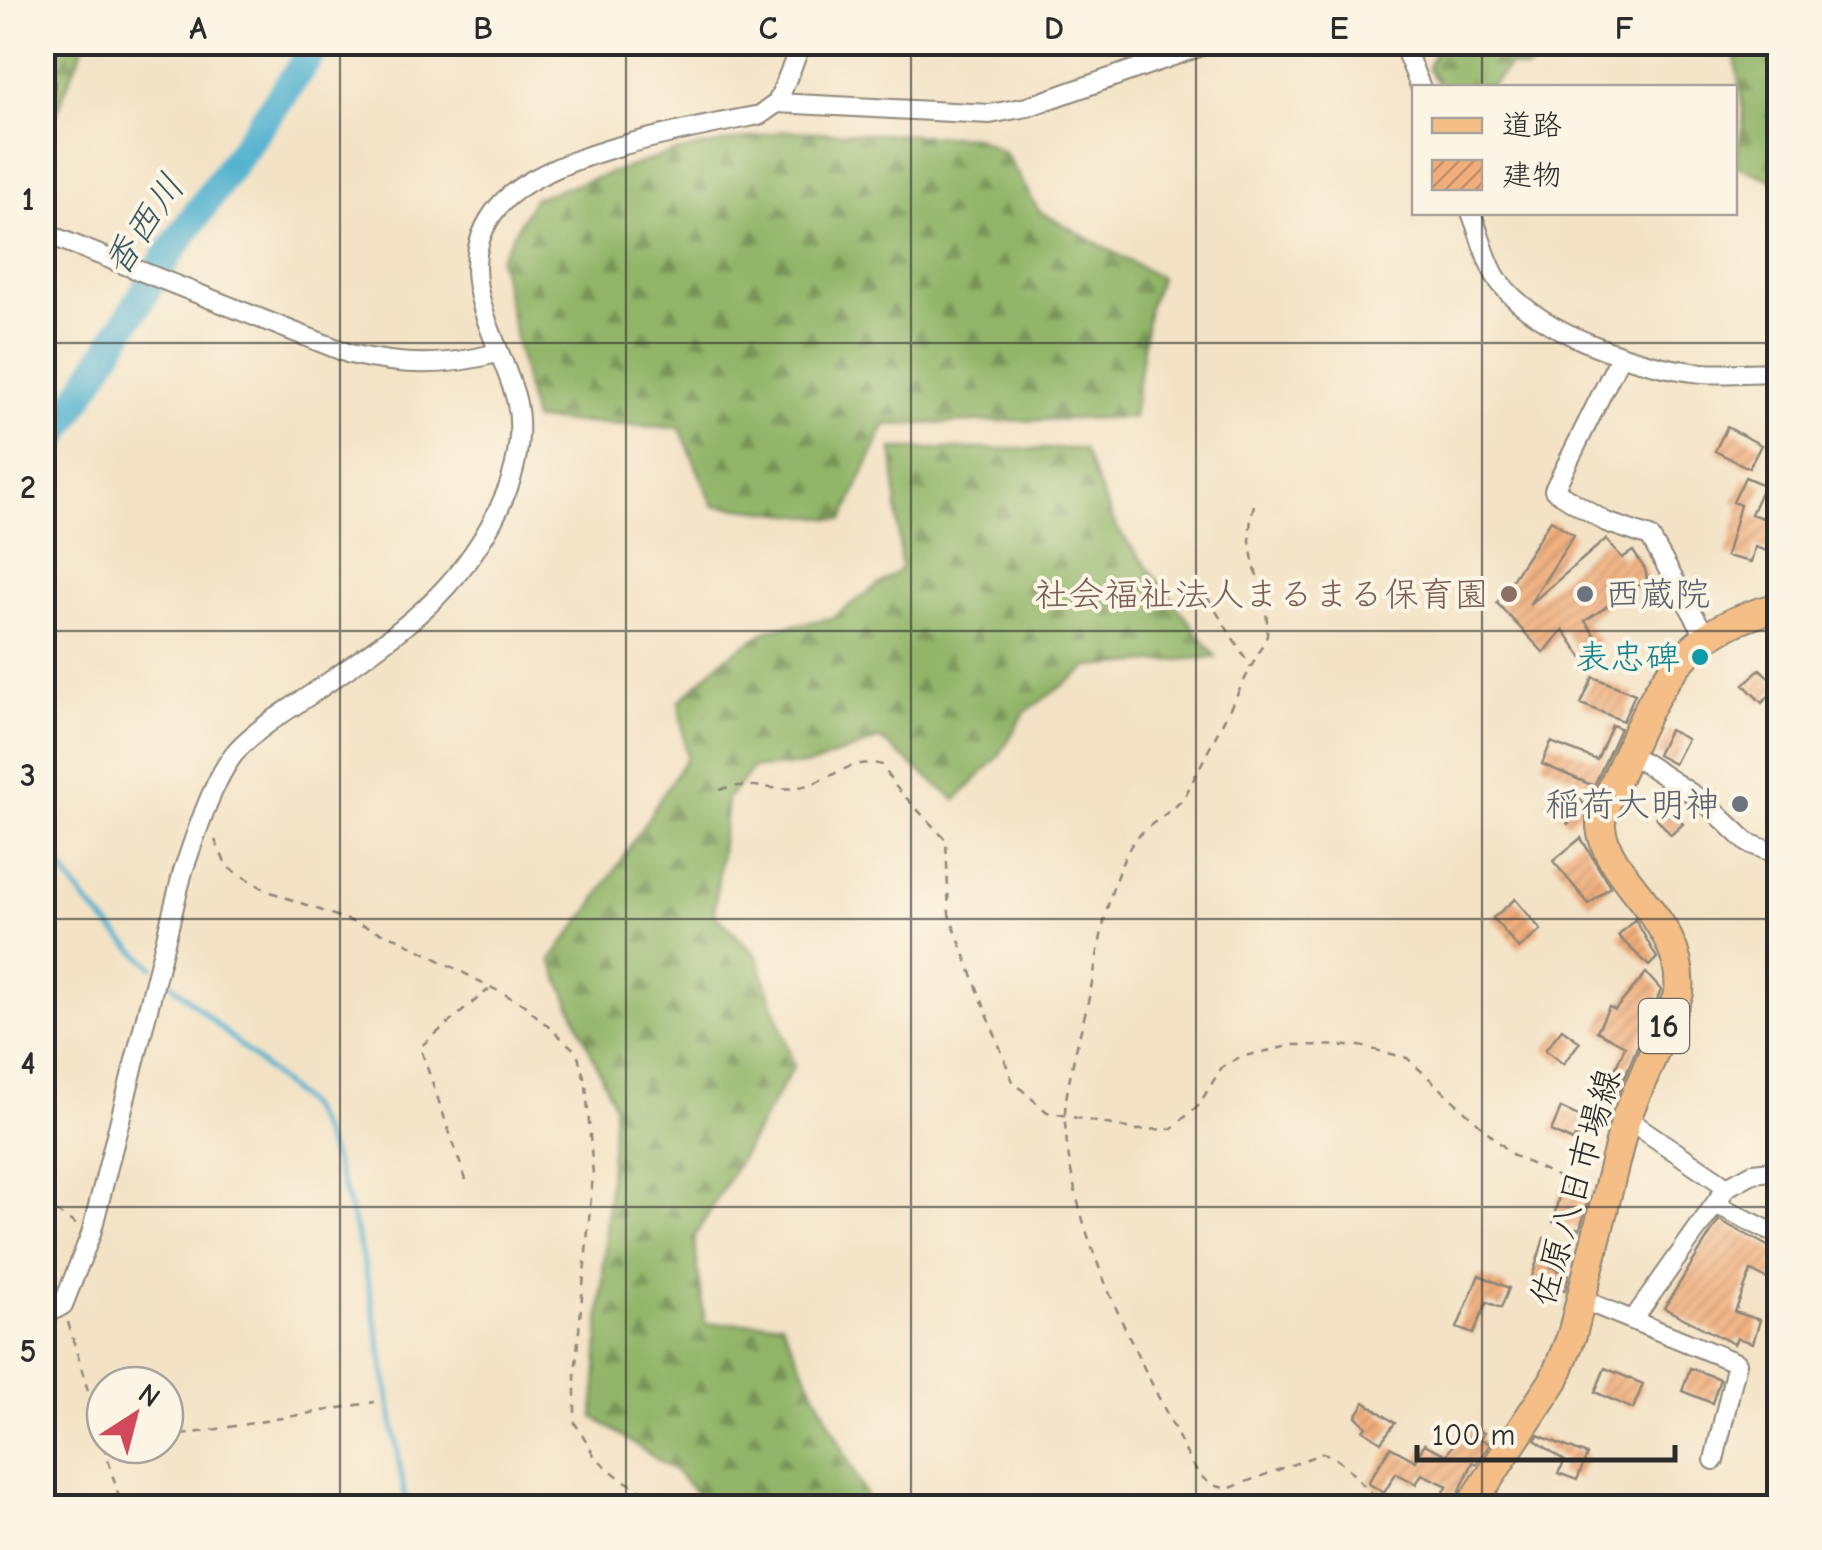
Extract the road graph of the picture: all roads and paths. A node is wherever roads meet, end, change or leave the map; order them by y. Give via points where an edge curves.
1 (46, 42) edge
2 (802, 42) edge
3 (1212, 42) edge
4 (1402, 42) edge
5 (1419, 85) edge
6 (777, 103) junction
7 (42, 183) edge
8 (1472, 215) edge
9 (42, 232) edge
10 (497, 353) junction
11 (1621, 355) junction
12 (1780, 372) edge
13 (1254, 505) dead end
14 (1198, 584) dead end
15 (1780, 607) edge
16 (1704, 635) junction
17 (1251, 667) junction
18 (1629, 753) junction
19 (720, 790) dead end
20 (204, 814) junction
21 (1780, 855) edge
22 (490, 988) junction
23 (1626, 1118) junction
24 (1064, 1119) junction
25 (1780, 1170) edge
26 (466, 1180) dead end
27 (1727, 1188) junction
28 (1603, 1198) junction
29 (42, 1203) edge
30 (1715, 1204) junction
31 (91, 1234) junction
32 (1780, 1236) edge
33 (1582, 1300) junction
34 (63, 1305) junction
35 (42, 1317) edge
36 (1633, 1320) junction
37 (85, 1380) edge
38 (376, 1402) dead end
39 (185, 1435) edge
40 (1714, 1460) dead end
41 (110, 1465) edge
42 (122, 1508) edge
43 (676, 1508) edge
44 (1390, 1508) edge
45 (1468, 1508) edge

1 - 7 street
2 - 6 street
3 - 6 street via 1026,108 990,114
4 - 5 street
6 - 10 street via 760,116 550,168 518,188 496,208 479,248 481,310
8 - 11 street via 1500,283 1540,316
9 - 10 street via 350,354 401,365 454,365
10 - 20 street via 516,400 520,438 509,486 487,532 412,624 237,750
11 - 12 street via 1704,373
11 - 16 street via 1554,490 1606,522 1650,536
13 - 17 path via 1247,548 1268,613 1267,636
14 - 17 path
15 - 16 main road, 佐原八日市場線 / 16
16 - 18 main road, 佐原八日市場線 / 16 via 1661,684
17 - 24 path via 1184,798 1128,850 1102,934
18 - 21 street via 1706,803 1748,843
18 - 23 main road, 佐原八日市場線 / 16 via 1601,828 1670,943 1680,975 1679,993
19 - 24 path via 740,783 797,788 869,761 882,765 946,840 949,914 1014,1082 1035,1105
20 - 22 path via 227,867 268,891 400,939
20 - 31 street via 183,871
22 - 26 path via 420,1047
22 - 43 path via 524,1004 577,1052 586,1084 592,1174 574,1375 576,1424 594,1458
23 - 27 street
23 - 28 main road, 佐原八日市場線 / 16
24 - 28 path via 1171,1129 1198,1106 1222,1067 1240,1057 1294,1045 1360,1046 1407,1058 1514,1156
24 - 44 path via 1104,1278 1190,1463 1204,1480 1230,1488 1329,1454
25 - 27 street via 1752,1173
27 - 30 street
28 - 33 main road, 佐原八日市場線 / 16
29 - 31 path
30 - 32 street
30 - 36 street
31 - 34 street
33 - 36 street
33 - 45 main road, 佐原八日市場線 / 16 via 1554,1380
34 - 35 street
34 - 37 path
36 - 40 street via 1737,1363
38 - 39 path
41 - 42 path

